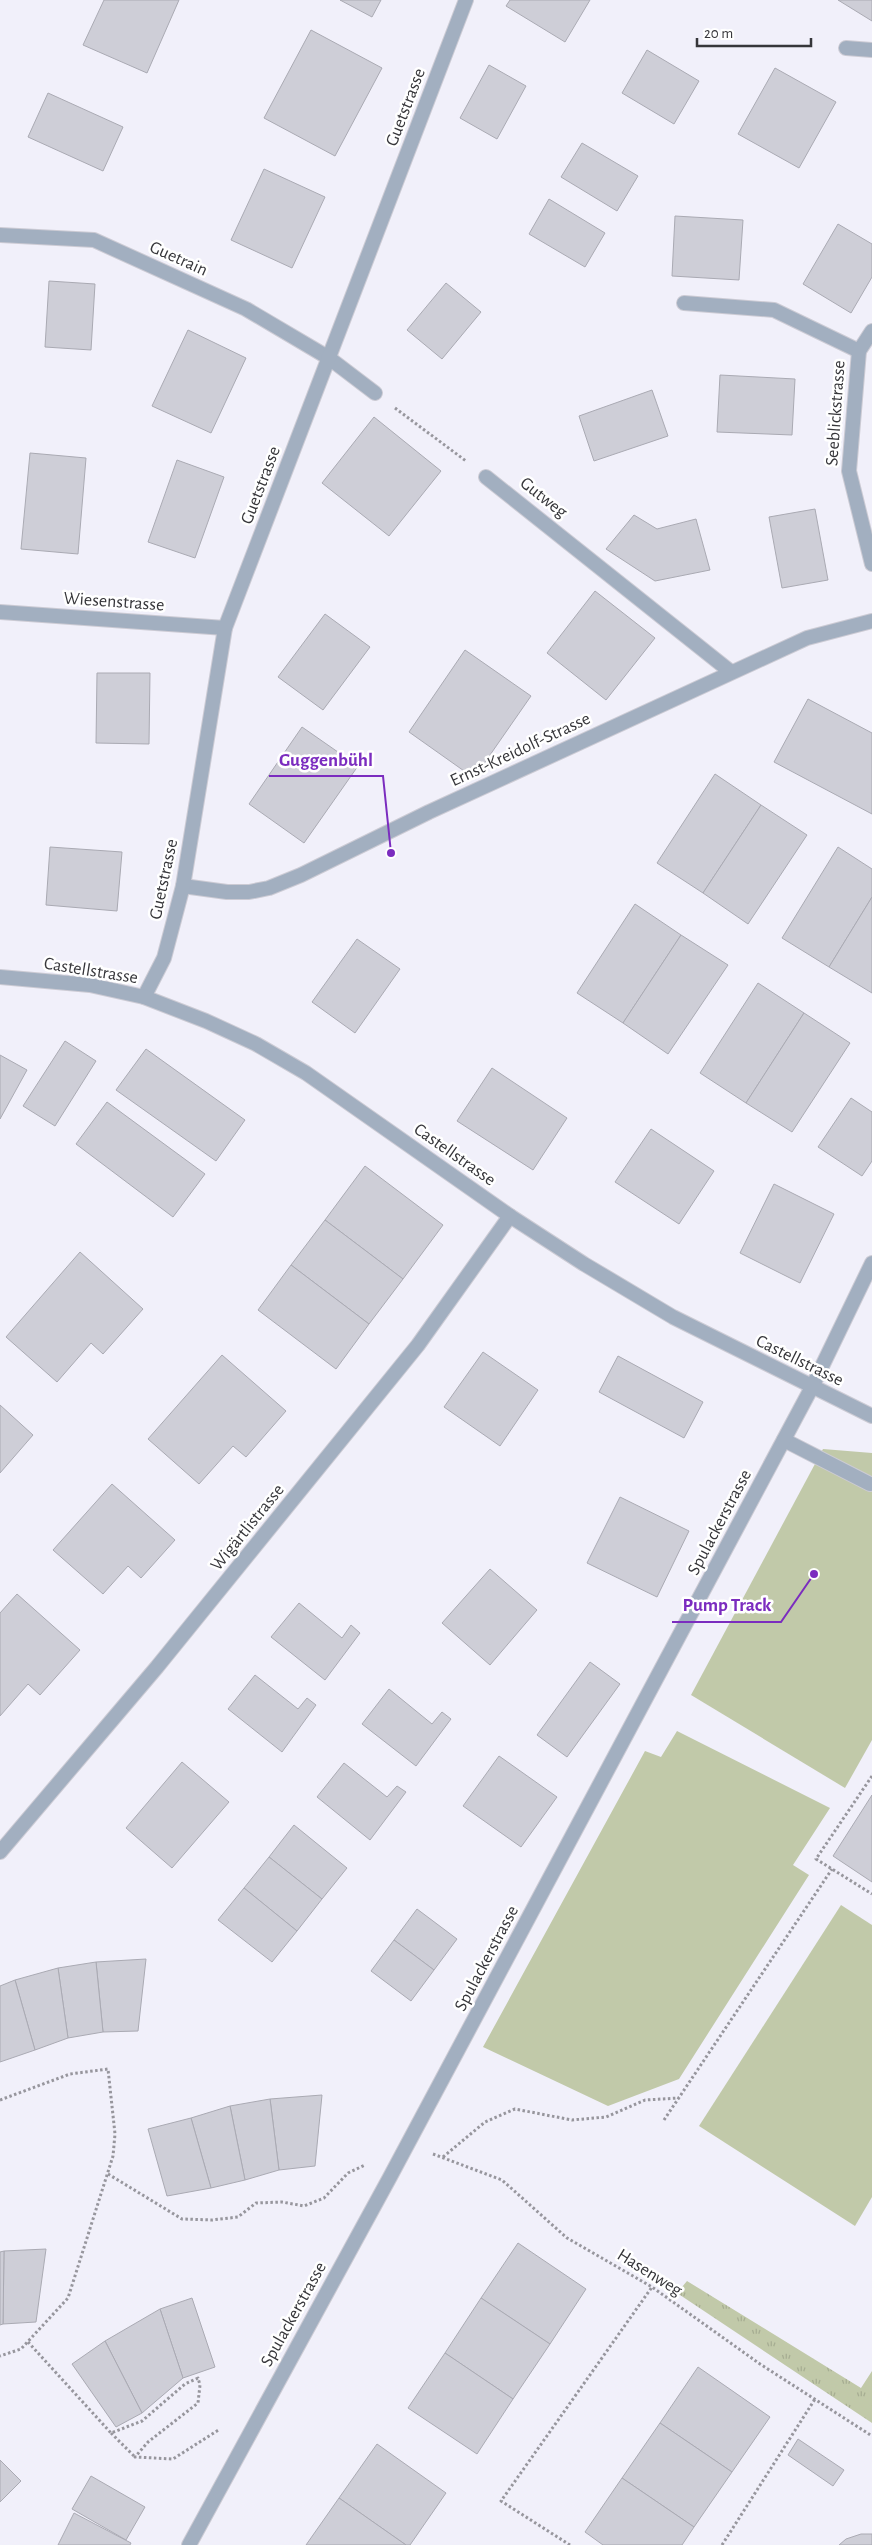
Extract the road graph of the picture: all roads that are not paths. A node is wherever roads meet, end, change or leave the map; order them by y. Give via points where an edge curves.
1 (466, 0) edge
2 (846, 48) dead end
3 (872, 50) edge
4 (0, 235) edge
5 (684, 303) dead end
6 (872, 331) edge
7 (858, 352) junction
8 (329, 358) junction
9 (375, 393) road end
10 (486, 477) road end
11 (872, 564) edge
12 (0, 612) edge
13 (872, 621) edge
14 (225, 628) junction
15 (731, 672) junction
16 (183, 886) junction
17 (0, 978) edge
18 (144, 997) junction
19 (510, 1216) junction
20 (872, 1263) edge
21 (812, 1387) junction
22 (872, 1416) edge
23 (784, 1440) junction
24 (870, 1484) dead end
25 (0, 1852) edge
26 (189, 2545) edge

1 - 8 street, Guetstrasse
2 - 3 street
4 - 8 street, Guetrain via 94,240 246,309
5 - 7 street, Seeblickstrasse via 774,310
6 - 7 street, Seeblickstrasse
7 - 11 street, Seeblickstrasse via 849,471
8 - 9 street
8 - 14 street, Guetstrasse
10 - 15 street, Gutweg
12 - 14 street, Wiesenstrasse
13 - 15 street, Ernst-Kreidolf-Strasse via 807,638
14 - 16 street, Guetstrasse
15 - 16 street, Ernst-Kreidolf-Strasse via 269,888 227,892
16 - 18 street, Guetstrasse via 164,958
17 - 18 street, Castellstrasse via 90,985
18 - 19 street, Castellstrasse via 256,1044 306,1073
19 - 21 street, Castellstrasse via 673,1317
19 - 25 street, Wigärtlistrasse via 418,1345 157,1667
20 - 21 street, Spulackerstrasse
21 - 22 street, Castellstrasse
21 - 23 street, Spulackerstrasse
23 - 24 street
23 - 26 street, Spulackerstrasse via 408,2144

